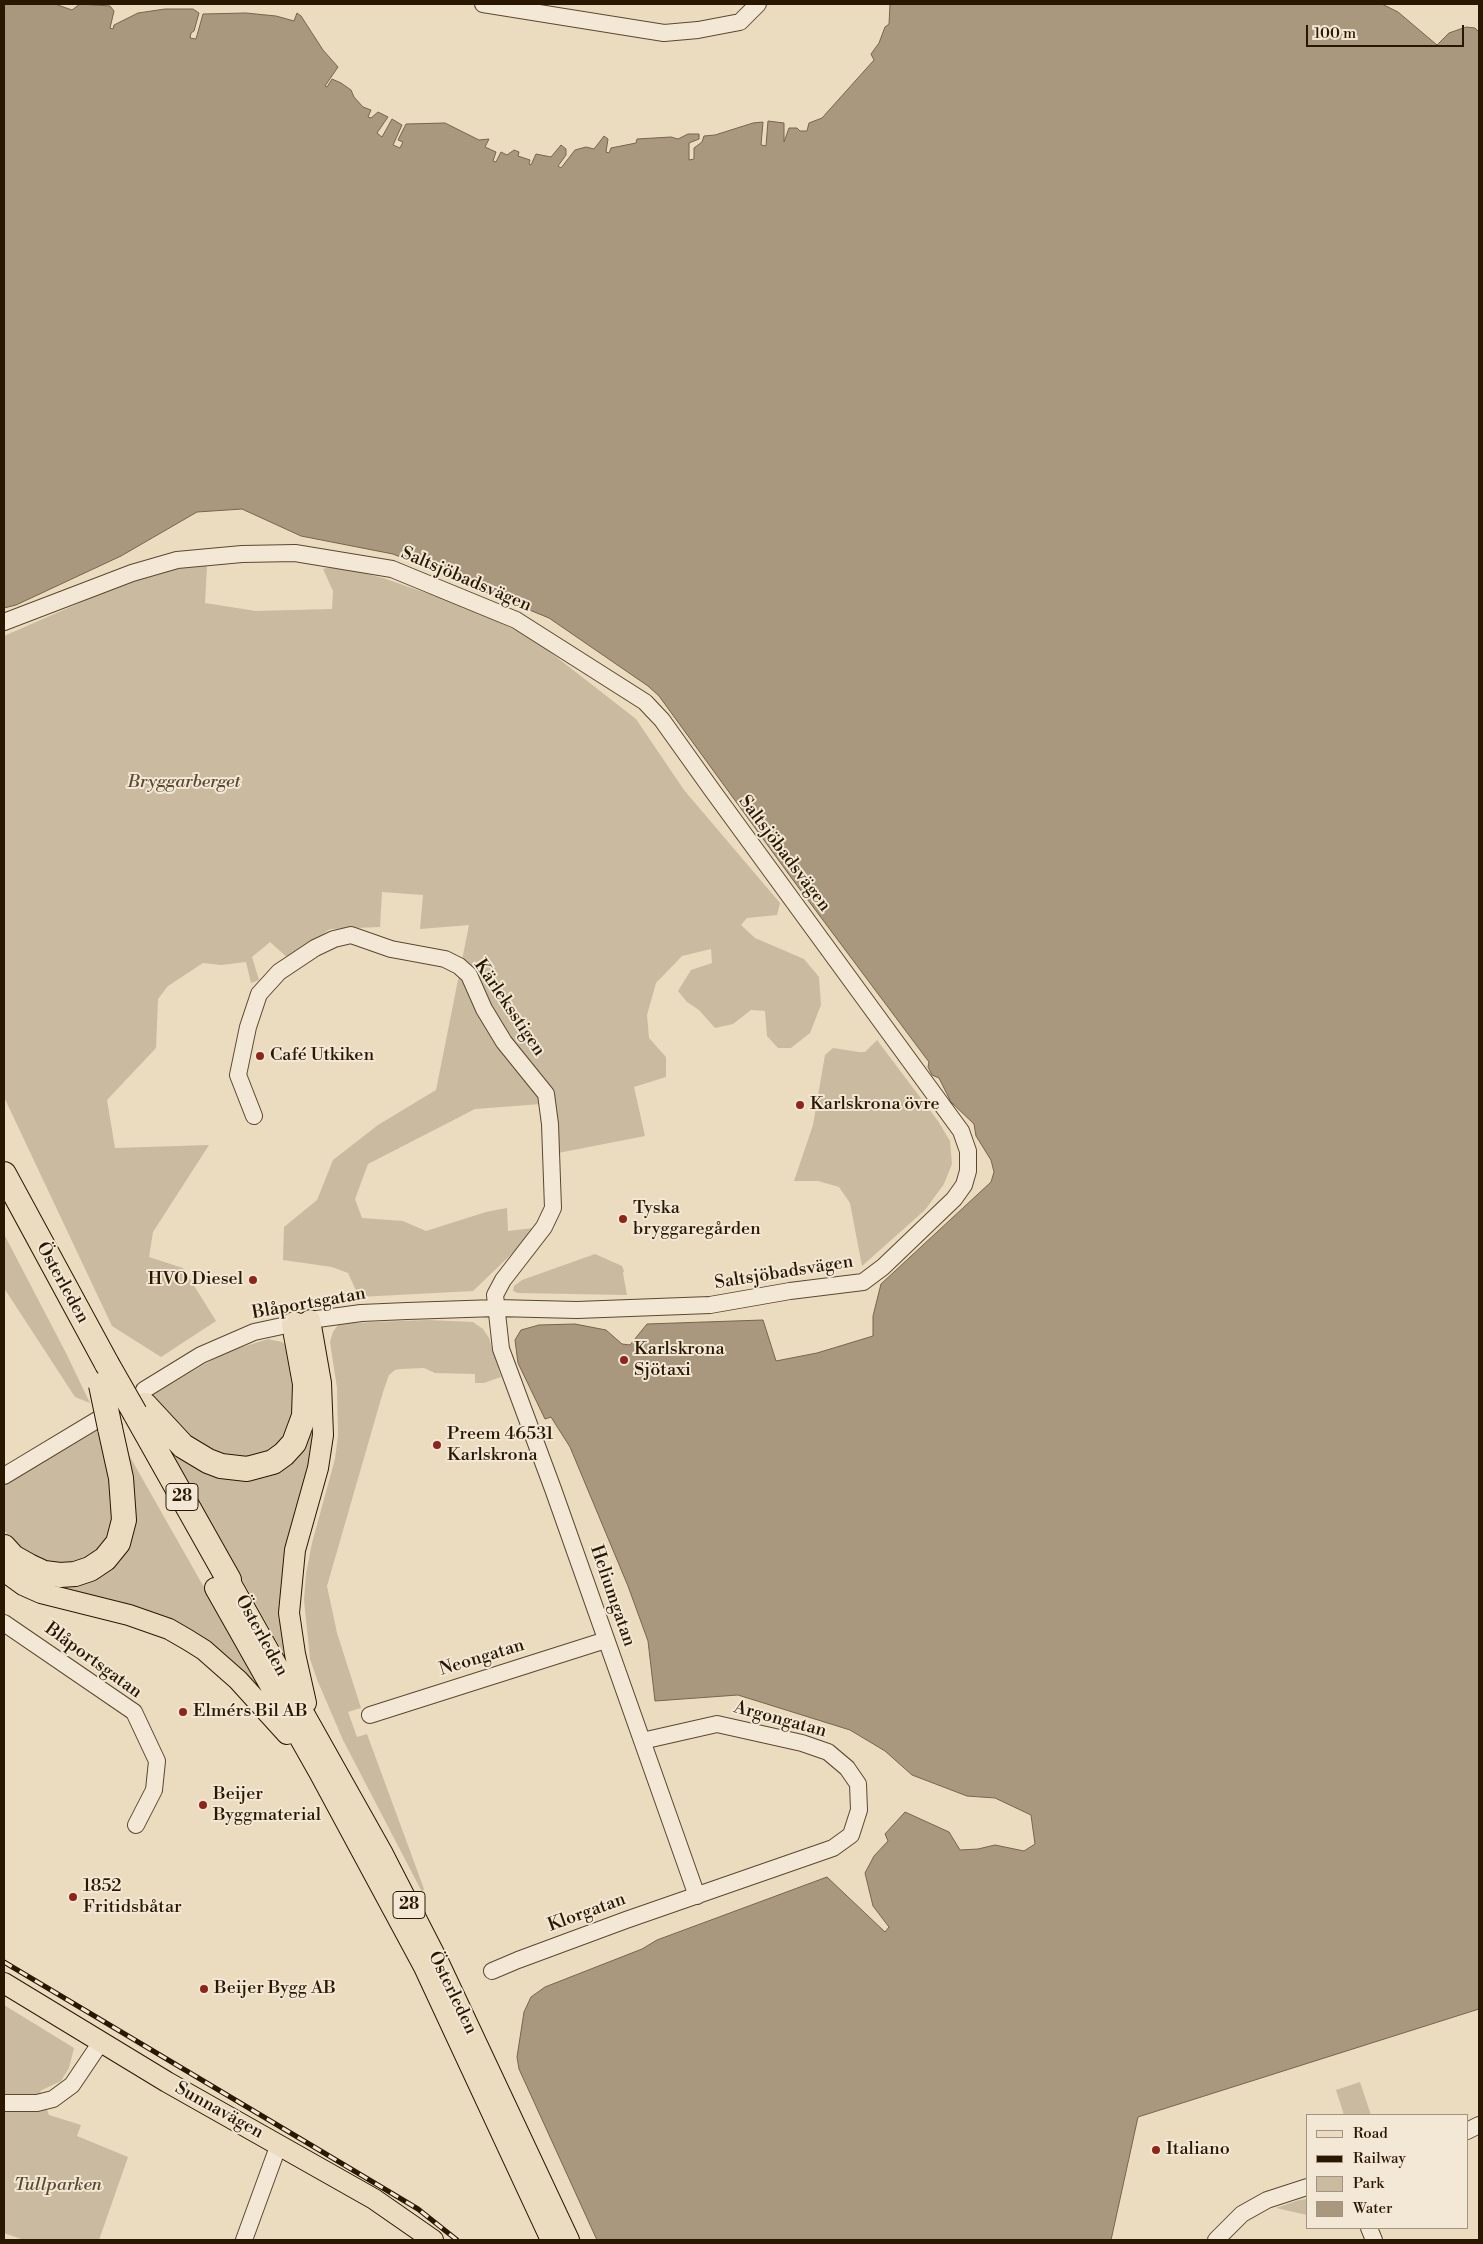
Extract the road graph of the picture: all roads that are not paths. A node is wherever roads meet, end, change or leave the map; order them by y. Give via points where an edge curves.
1 (483, 4) edge
2 (758, 4) edge
3 (4, 622) edge
4 (254, 1116) dead end
5 (4, 1174) edge
6 (4, 1211) edge
7 (496, 1308) junction
8 (302, 1322) junction
9 (102, 1366) junction
10 (125, 1413) junction
11 (4, 1476) edge
12 (4, 1547) edge
13 (4, 1571) edge
14 (222, 1584) junction
15 (4, 1623) edge
16 (606, 1640) junction
17 (370, 1715) dead end
18 (312, 1727) junction
19 (642, 1741) junction
20 (320, 1774) junction
21 (136, 1825) dead end
22 (697, 1896) junction
23 (492, 1971) dead end
24 (4, 1984) edge
25 (102, 2042) junction
26 (4, 2103) edge
27 (279, 2144) junction
28 (1306, 2187) edge
29 (244, 2240) edge
30 (433, 2240) edge
31 (551, 2240) edge
32 (569, 2240) edge
33 (1216, 2240) edge

1 - 2 street via 664,33 740,22
3 - 7 street, Saltsjöbadsvägen via 132,573 177,560 295,553 392,569 516,620 645,702 662,720 961,1131 968,1151 964,1185 954,1199 863,1282 710,1305 577,1310
4 - 7 street, Kärleksstigen via 238,1075 248,1026 259,994 279,972 334,938 351,935 391,949 445,959 459,966 469,976 504,1042 546,1094 550,1124 553,1208 541,1233 500,1285 495,1295
5 - 9 highway, Österleden / 28
6 - 9 highway, Österleden / 28
7 - 8 street, Blåportsgatan via 361,1313
7 - 16 street, Heliumgatan via 501,1349
8 - 10 street, Blåportsgatan via 254,1332 201,1355
8 - 10 highway via 304,1416 294,1443 273,1462 247,1469 208,1462
8 - 18 main road via 321,1383 323,1435 318,1468 295,1550 289,1612
9 - 10 highway, Österleden / 28
10 - 11 street, Blåportsgatan
10 - 12 highway via 121,1478 124,1520 118,1543 105,1559 90,1569 60,1575 28,1566
10 - 14 highway, Österleden / 28
13 - 20 main road via 41,1593 129,1615 169,1629 188,1640 217,1661 249,1692
14 - 18 main road, Österleden / 28
14 - 20 main road, Österleden / 28
15 - 21 street, Blåportsgatan via 134,1712 157,1761 154,1790
16 - 17 street, Neongatan
16 - 19 street, Heliumgatan
18 - 32 main road, Österleden / 28 via 438,1961
19 - 22 street, Heliumgatan
19 - 22 street, Argongatan via 717,1724 828,1752 847,1768 858,1784 859,1810 851,1835 833,1848
20 - 31 main road, Österleden / 28 via 424,1967
22 - 23 street, Klorgatan
24 - 25 main road, Sunnavägen
25 - 26 street via 72,2085 53,2099 37,2103
25 - 27 main road, Sunnavägen
27 - 29 street
27 - 30 main road, Sunnavägen via 374,2199
28 - 33 street via 1267,2200 1242,2214

